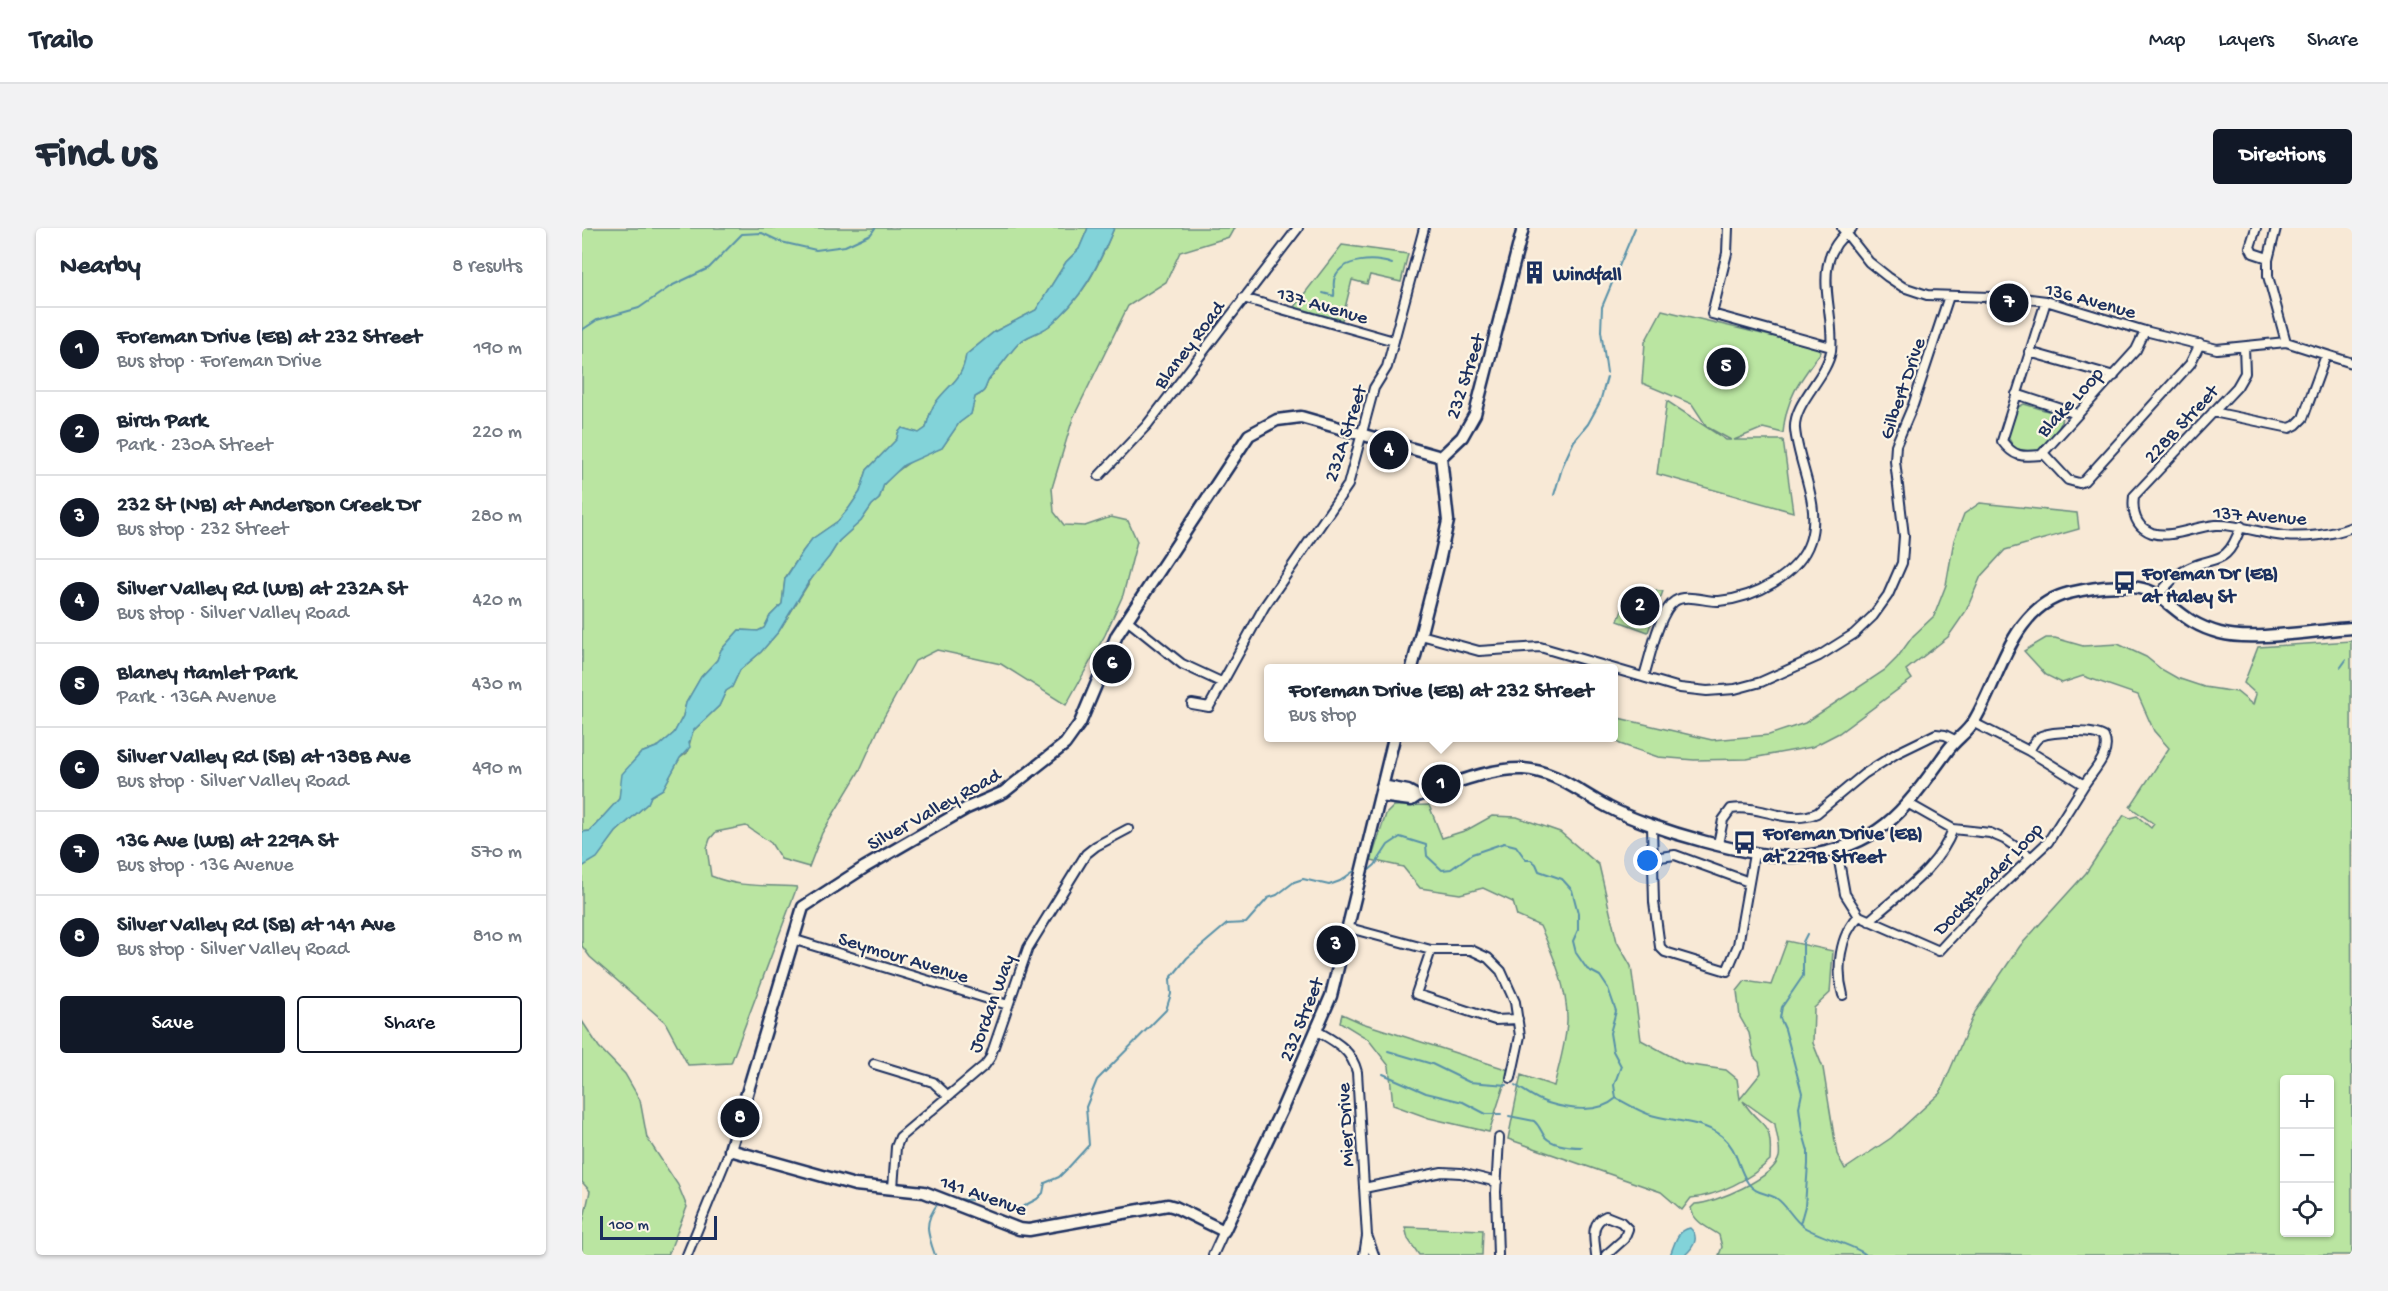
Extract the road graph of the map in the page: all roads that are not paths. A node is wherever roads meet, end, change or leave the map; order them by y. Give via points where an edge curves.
1 (1298, 228) edge
2 (1424, 228) edge
3 (1523, 228) edge
4 (1728, 228) edge
5 (2256, 228) edge
6 (2276, 228) edge
7 (1846, 230) edge
8 (2268, 258) junction
9 (1949, 296) junction
10 (1243, 298) junction
11 (2046, 301) junction
12 (2145, 331) junction
13 (1394, 341) junction
14 (2286, 342) junction
15 (2200, 344) junction
16 (1831, 347) junction
17 (2244, 347) junction
18 (2029, 351) junction
19 (2326, 355) junction
20 (2352, 363) edge
21 (2114, 376) junction
22 (2016, 394) junction
23 (2213, 412) junction
24 (2077, 414) junction
25 (1362, 433) junction
26 (2043, 453) junction
27 (1441, 457) junction
28 (1099, 476) dead end
29 (2135, 518) joint
30 (2241, 526) junction
31 (2352, 527) edge
32 (2158, 595) junction
33 (1127, 620) junction
34 (2352, 627) edge
35 (1421, 635) junction
36 (1413, 664) edge
37 (1601, 664) edge
38 (1618, 669) edge
39 (1644, 676) junction
40 (1221, 682) junction
41 (1192, 704) dead end
42 (1974, 723) junction
43 (1955, 740) junction
44 (1393, 742) edge
45 (2029, 751) junction
46 (2084, 785) junction
47 (1381, 791) junction
48 (1909, 804) junction
49 (1652, 826) junction
50 (1128, 829) dead end
51 (1953, 829) junction
52 (1718, 844) junction
53 (1837, 850) junction
54 (1754, 854) junction
55 (2031, 857) junction
56 (1653, 858) junction
57 (1749, 882) junction
58 (1859, 916) junction
59 (1869, 921) junction
60 (1349, 928) junction
61 (792, 939) junction
62 (1431, 950) junction
63 (1843, 996) dead end
64 (1008, 1005) junction
65 (1518, 1019) junction
66 (1317, 1031) junction
67 (874, 1064) dead end
68 (1511, 1078) dead end
69 (948, 1096) junction
70 (1499, 1138) dead end
71 (730, 1150) junction
72 (1497, 1182) junction
73 (893, 1188) junction
74 (1364, 1188) junction
75 (1224, 1231) junction
76 (1367, 1236) junction
77 (687, 1255) edge
78 (1213, 1255) edge
79 (1364, 1255) edge
80 (1374, 1255) edge
81 (1498, 1255) edge
82 (1596, 1255) edge
83 (1606, 1255) edge

1 - 10 street, Blaney Road
2 - 13 street, 232A Street
3 - 27 street, 232 Street via 1475,414 1462,437
4 - 16 street via 1727,253 1712,314
5 - 8 street via 2250,247 2253,253
6 - 8 street
7 - 9 street, 136 Avenue via 1869,262 1903,287 1927,295
7 - 16 street via 1826,270
8 - 14 street via 2268,276
9 - 11 street, 136 Avenue
9 - 39 street, Gilbert Drive via 1896,445 1904,536 1902,563 1888,596 1873,616 1854,634 1819,656 1735,689 1707,691
10 - 13 street, 137 Avenue
10 - 28 street, Blaney Road via 1147,425
11 - 12 street, 136 Avenue
11 - 18 street
12 - 15 street, 136 Avenue
12 - 21 street, Blake Loop via 2136,350
13 - 25 street, 232A Street via 1387,367 1374,388
14 - 17 street, 136 Avenue
14 - 19 street, 136 Avenue
15 - 17 street, 136 Avenue via 2217,349
15 - 26 street via 2190,364 2084,481 2068,480
16 - 39 street via 1795,427 1814,516 1804,556 1765,587 1739,597 1719,601 1683,598 1673,602 1663,616
17 - 23 street, 228B Street via 2245,373
18 - 21 street
18 - 22 street
19 - 20 street, 136 Avenue
19 - 23 street via 2303,418 2296,425 2290,428
21 - 24 street, Blake Loop
22 - 24 street
22 - 26 street, Blake Loop via 2002,441 2011,452 2024,456
23 - 29 street, 228B Street via 2134,496
24 - 26 street, Blake Loop
25 - 27 street, Silver Valley Road
25 - 33 street, Silver Valley Road via 1301,417 1277,420 1249,435
25 - 40 street, 232A Street via 1348,485 1264,607
27 - 35 street via 1448,521
29 - 30 street, 137 Avenue via 2143,528 2166,534 2209,526
30 - 31 street, 137 Avenue via 2284,536 2338,532
30 - 32 street via 2234,545 2224,556 2182,572
32 - 34 street via 2197,625 2223,634 2245,636
32 - 42 street via 2137,587 2118,586 2069,593 2046,601 2020,628
33 - 40 street via 1182,664
33 - 61 street, Silver Valley Road via 1080,723 1065,744 1004,792 967,808 812,899 800,911
35 - 36 street
35 - 37 street, Gilbert Drive via 1479,651 1540,647
38 - 39 street, Gilbert Drive
40 - 41 street, 232A Street via 1209,707
42 - 43 street
42 - 45 street
43 - 48 street
43 - 52 street via 1936,734 1897,753 1809,817 1792,819 1731,809 1723,820
44 - 47 street, 232 Street
45 - 46 street
45 - 46 street, Docksteader Loop via 2044,735 2101,734 2107,750
46 - 55 street, Docksteader Loop via 2049,842
47 - 49 street via 1411,800 1490,772 1524,769 1553,775 1610,809
47 - 60 street, 232 Street
48 - 51 street
48 - 53 street via 1873,835
49 - 52 street
49 - 56 street
50 - 64 street, Jordan Way via 1091,849 1081,861 1032,940
51 - 55 street via 1990,833
51 - 59 street via 1935,860
52 - 54 street
53 - 54 street via 1801,857
53 - 58 street via 1845,894
54 - 57 street
55 - 59 street, Docksteader Loop via 1939,951
56 - 57 street via 1675,855
56 - 57 street via 1660,947 1665,952 1727,971 1738,945
58 - 59 street, Docksteader Loop
58 - 63 street via 1845,934 1839,974
60 - 62 street
60 - 66 street, 232 Street
61 - 64 street, Seymour Avenue
61 - 71 street, Silver Valley Road
62 - 65 street via 1470,950 1488,958 1501,971
62 - 65 street via 1416,994 1495,1020
64 - 69 street, Jordan Way via 990,1058
65 - 68 street via 1520,1036
66 - 74 street, Mier Drive via 1345,1048 1355,1064
66 - 75 street, 232 Street
67 - 69 street via 933,1082
69 - 73 street, Jordan Way via 900,1137
70 - 72 street
71 - 73 street, 141 Avenue via 841,1182
71 - 77 street, Silver Valley Road
72 - 74 street via 1442,1172
72 - 81 street
73 - 75 street, 141 Avenue via 930,1194 1019,1229 1168,1206
74 - 76 street, Mier Drive
75 - 78 street
76 - 79 street, Mier Drive
76 - 80 street, Mier Drive
82 - 83 street via 1595,1226 1606,1216 1628,1229 1624,1239

